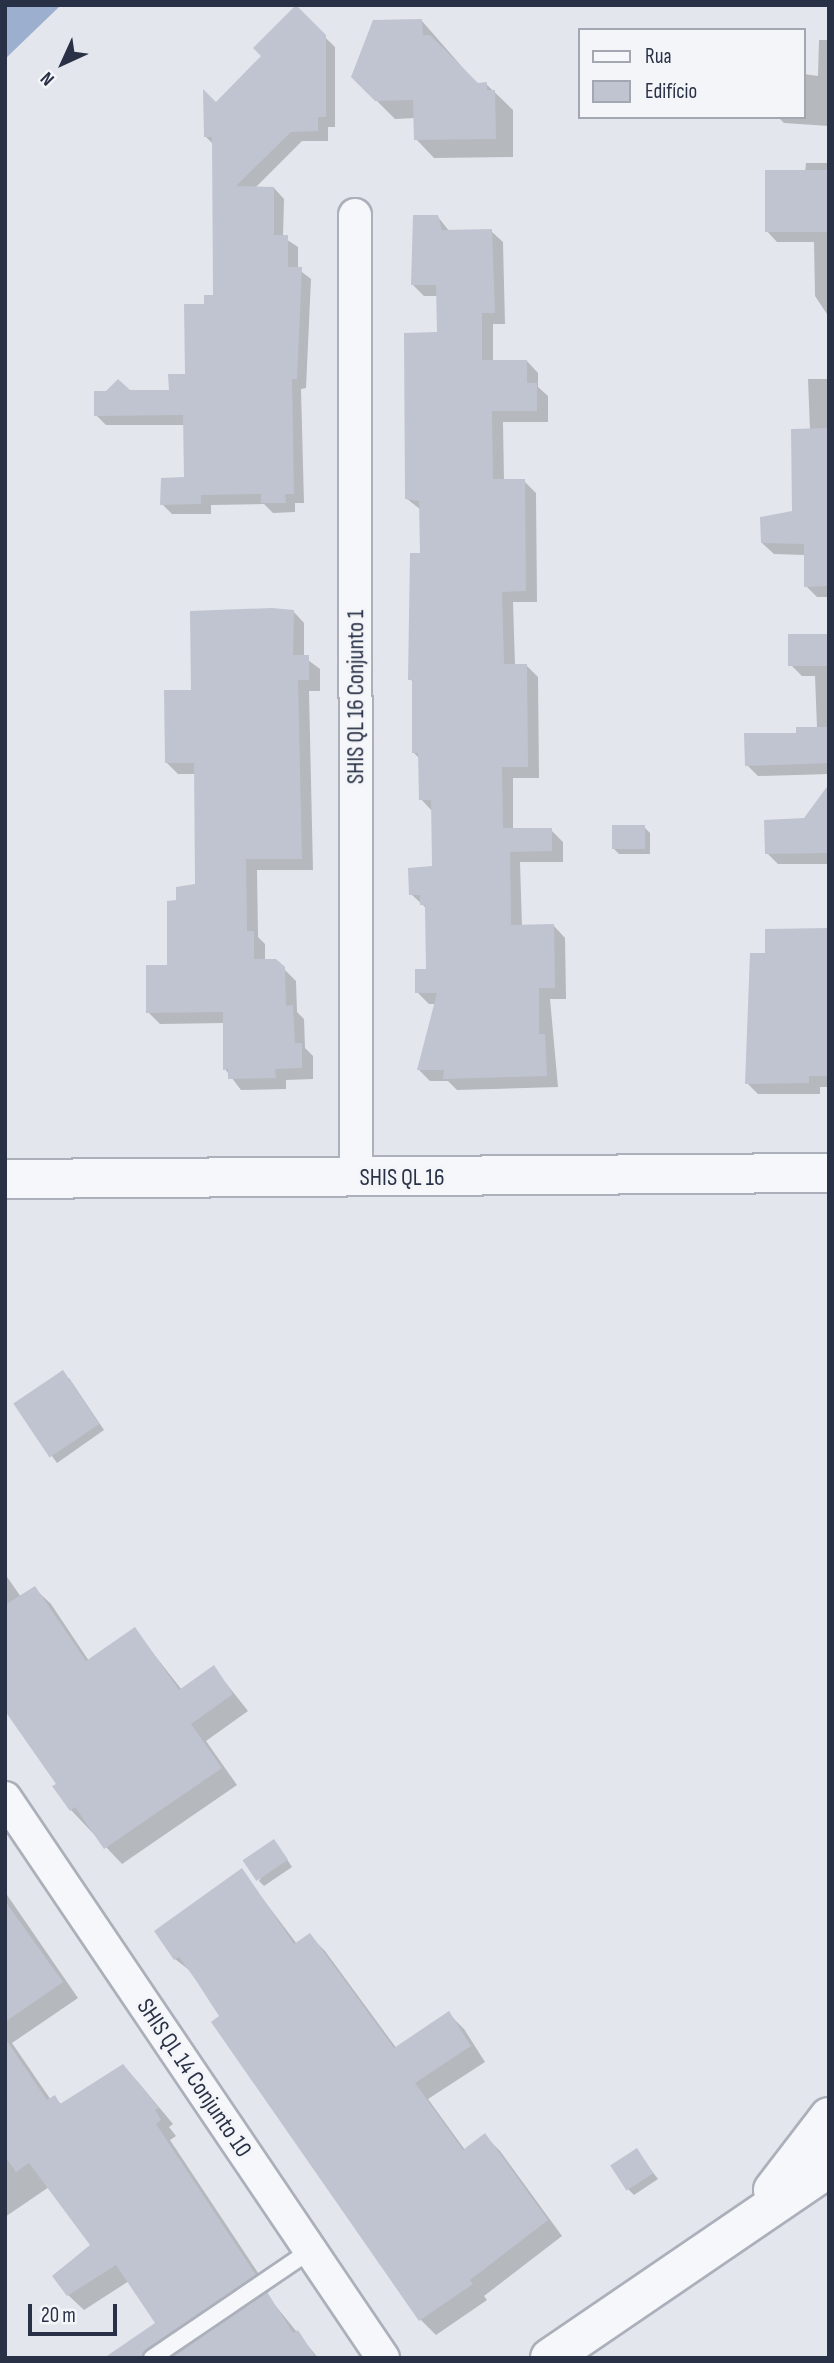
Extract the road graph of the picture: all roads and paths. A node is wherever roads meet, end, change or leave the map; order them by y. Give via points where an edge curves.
1 (355, 215) dead end
2 (819, 1177) edge
3 (356, 1178) junction
4 (5, 1179) edge
5 (5, 1798) edge
6 (829, 2117) edge
7 (829, 2168) edge
8 (758, 2212) junction
9 (311, 2250) junction
10 (152, 2358) edge
11 (383, 2358) edge
12 (550, 2358) edge

1 - 3 street, SHIS QL 16 Conjunto 1
2 - 3 street, SHIS QL 16
3 - 4 street, SHIS QL 16
5 - 9 street, SHIS QL 14 Conjunto 10
6 - 8 street
7 - 8 street
8 - 12 street
9 - 10 lane
9 - 11 street, SHIS QL 14 Conjunto 10

